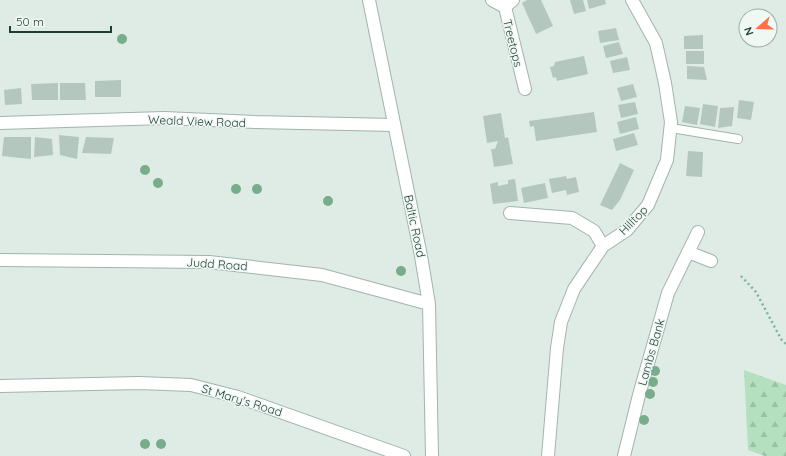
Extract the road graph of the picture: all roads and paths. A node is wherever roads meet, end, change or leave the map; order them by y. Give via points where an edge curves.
1 (369, 0) edge
2 (492, 0) edge
3 (632, 0) edge
4 (509, 4) edge
5 (525, 89) dead end
6 (0, 122) edge
7 (394, 125) junction
8 (671, 128) junction
9 (738, 140) dead end
10 (510, 213) dead end
11 (698, 232) dead end
12 (603, 246) junction
13 (688, 252) junction
14 (0, 260) edge
15 (710, 261) dead end
16 (741, 276) dead end
17 (429, 304) junction
18 (786, 344) edge
19 (0, 386) edge
20 (404, 456) edge
21 (432, 456) edge
22 (548, 456) edge
23 (624, 456) edge

1 - 7 street, Baltic Road
2 - 4 street
3 - 8 street, Hilltop via 656,43
4 - 5 street, Treetops
6 - 7 street, Weald View Road via 164,118
7 - 17 street, Baltic Road via 422,256
8 - 9 lane
8 - 12 street, Hilltop via 667,160 648,205 627,230
10 - 12 street via 572,218 594,231
11 - 13 street, Lambs Bank
12 - 22 street, Hilltop via 574,289 561,322
13 - 15 street
13 - 23 street, Lambs Bank via 668,293 638,395
14 - 17 street, Judd Road via 209,262 322,275
16 - 18 path via 756,292
17 - 21 street, Baltic Road
19 - 20 street, St Mary's Road via 139,383 191,385 238,397

